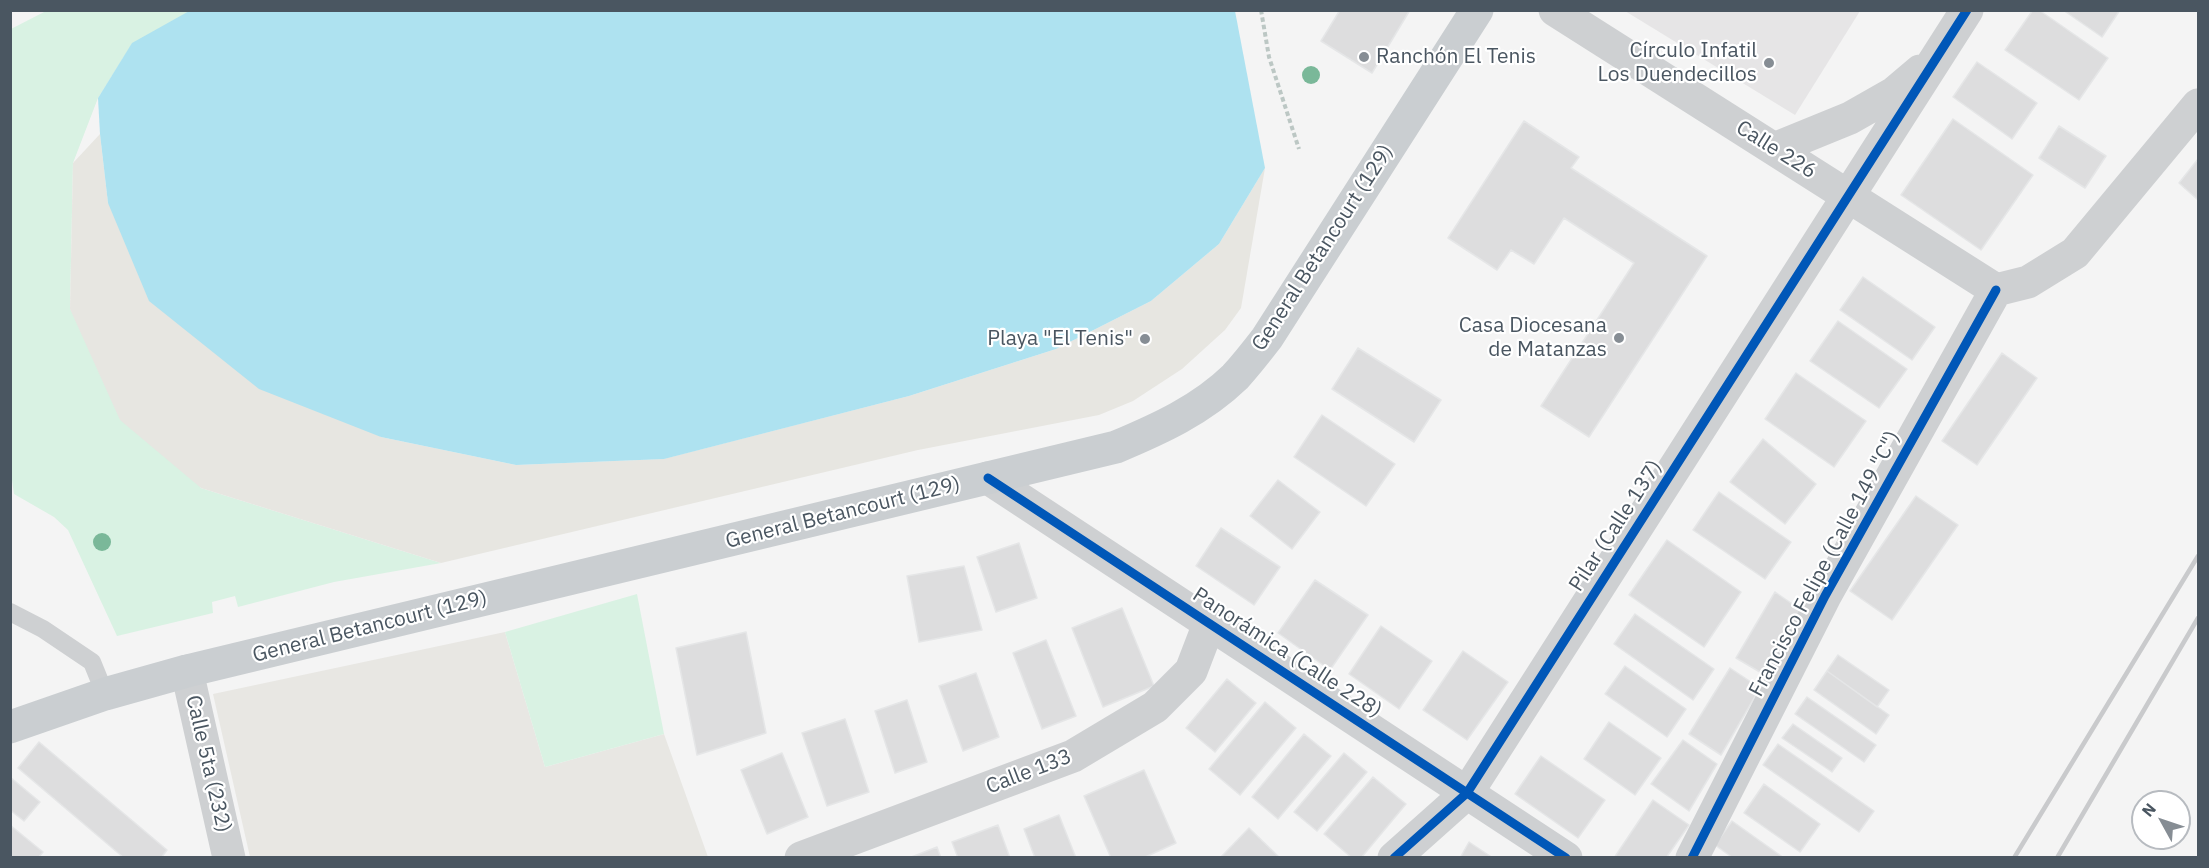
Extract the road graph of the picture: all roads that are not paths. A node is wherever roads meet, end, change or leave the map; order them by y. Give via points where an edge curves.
1 (1477, 10) edge
2 (1556, 10) edge
3 (1967, 10) edge
4 (1940, 54) junction
5 (2199, 105) edge
6 (1774, 149) junction
7 (1848, 196) junction
8 (1996, 290) junction
9 (988, 478) junction
10 (10, 612) edge
11 (1209, 624) junction
12 (187, 671) junction
13 (105, 694) junction
14 (10, 727) edge
15 (1467, 793) junction
16 (229, 858) edge
17 (801, 858) edge
18 (1394, 858) edge
19 (1566, 858) edge
20 (1692, 858) edge

1 - 9 main road, General Betancourt (129) via 1267,338 1235,376 1203,403 1167,425 1116,447
2 - 6 street, Calle 226
3 - 4 street, Pilar (Calle 137)
4 - 6 street via 1894,93 1850,118
4 - 7 street, Pilar (Calle 137)
5 - 8 street via 2075,253 2028,282
6 - 7 street, Calle 226
7 - 8 street, Calle 226
7 - 15 street, Pilar (Calle 137)
8 - 20 street, Francisco Felipe (Calle 149 "C") via 1825,596
9 - 11 street, Panorámica (Calle 228)
9 - 12 main road, General Betancourt (129)
10 - 13 lane via 43,628 92,662
11 - 15 street, Panorámica (Calle 228)
11 - 17 street, Calle 133 via 1191,671 1155,707 1073,756
12 - 13 main road, General Betancourt (129)
12 - 16 street, Calle 5ta (232)
13 - 14 main road, General Betancourt (129)
15 - 18 street, Pilar (Calle 137)
15 - 19 street, Panorámica (Calle 228)

